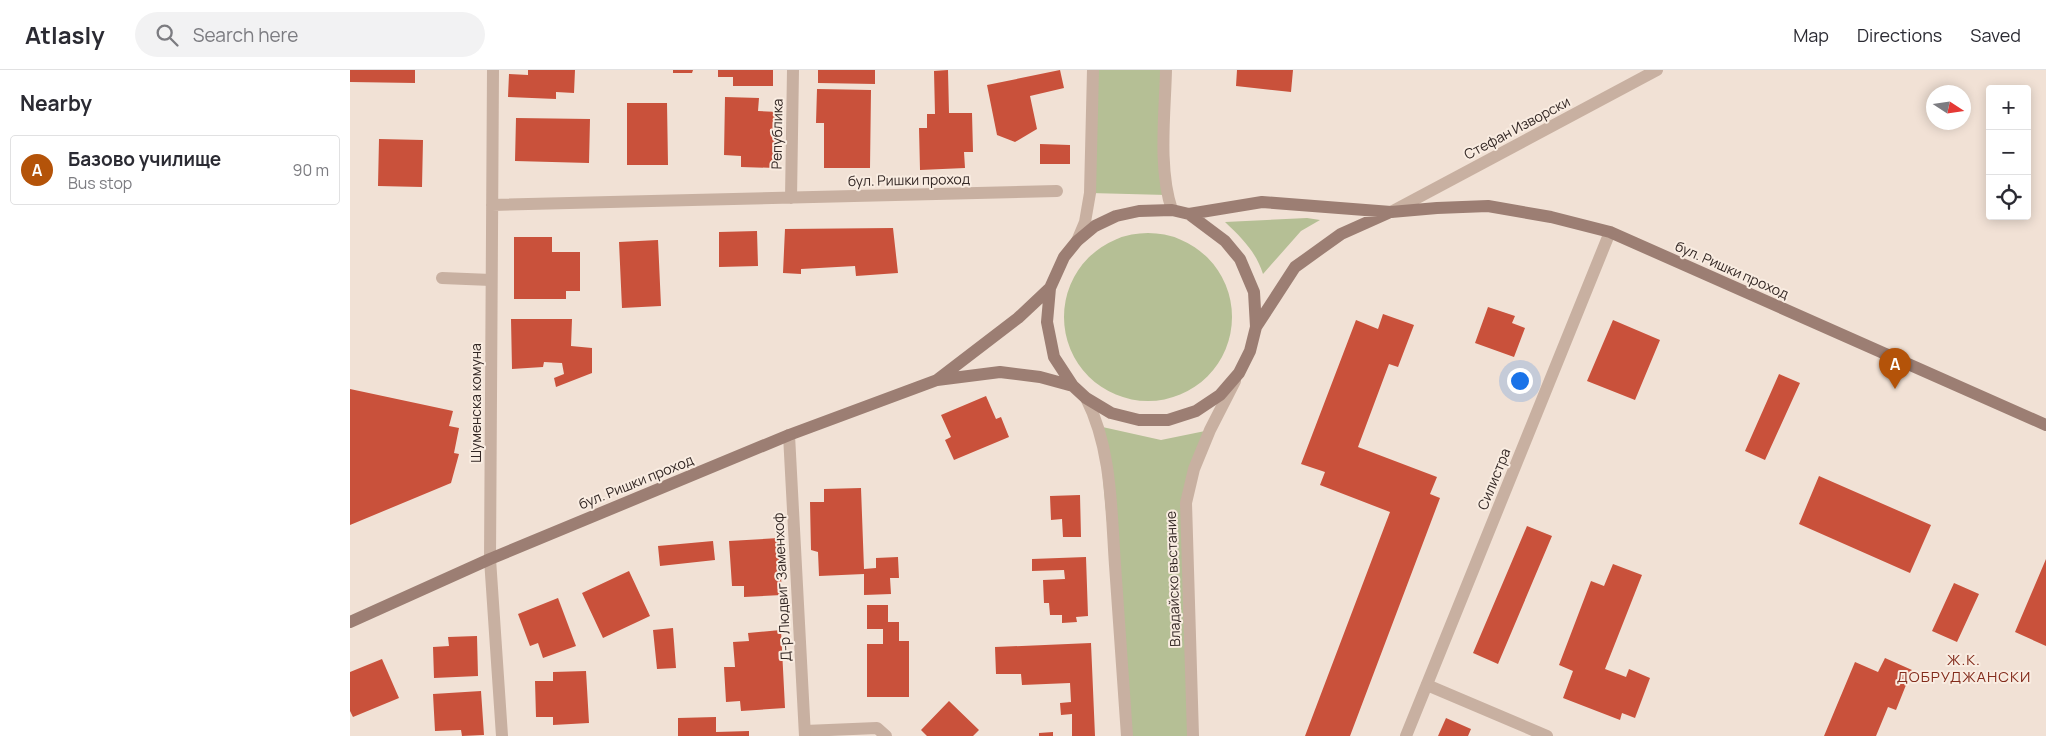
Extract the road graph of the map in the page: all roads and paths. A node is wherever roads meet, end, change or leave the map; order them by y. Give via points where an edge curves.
1 (493, 70) edge
2 (793, 70) edge
3 (1093, 70) edge
4 (1166, 70) edge
5 (1657, 70) edge
6 (1056, 191) dead end
7 (791, 198) junction
8 (492, 205) junction
9 (1172, 210) junction
10 (1391, 212) junction
11 (1189, 214) junction
12 (1610, 232) junction
13 (1077, 241) junction
14 (442, 278) dead end
15 (491, 280) junction
16 (1050, 288) junction
17 (1256, 327) junction
18 (1239, 373) junction
19 (937, 380) junction
20 (1073, 386) junction
21 (1086, 398) junction
22 (2046, 425) edge
23 (788, 436) junction
24 (490, 559) junction
25 (350, 622) edge
26 (1427, 685) junction
27 (805, 733) edge
28 (502, 736) edge
29 (886, 736) edge
30 (1128, 736) edge
31 (1193, 736) edge
32 (1406, 736) edge
33 (1547, 736) edge

1 - 8 street, Шуменска комуна
2 - 7 street, Република
3 - 13 street via 1090,193 1085,222
4 - 9 street via 1164,173
5 - 10 street, Стефан Изворски
6 - 7 street, бул. Ришки проход
7 - 8 street, бул. Ришки проход
8 - 15 street, Шуменска комуна
9 - 11 main road, бул. Ришки проход
9 - 13 main road, бул. Ришки проход via 1139,211 1116,216 1095,226
10 - 11 main road, бул. Ришки проход via 1262,202
10 - 12 main road, бул. Ришки проход via 1488,206
10 - 17 main road, бул. Ришки проход via 1341,234 1295,267
11 - 17 main road via 1226,241 1240,259 1254,292
12 - 22 main road, бул. Ришки проход
12 - 26 street, Силистра
13 - 16 main road, бул. Ришки проход via 1064,257
14 - 15 street
15 - 24 street, Шуменска комуна
16 - 19 main road, бул. Ришки проход via 1018,318
16 - 20 main road via 1047,322 1054,357
17 - 18 main road, бул. Ришки проход via 1250,351
18 - 21 main road, бул. Ришки проход via 1220,395 1196,411 1168,420 1139,420 1111,413
18 - 31 street, Владайско въстание via 1197,461 1186,503
19 - 20 main road, бул. Ришки проход via 1000,372 1040,377
19 - 23 main road, бул. Ришки проход
20 - 21 main road, бул. Ришки проход
21 - 30 street via 1098,426 1106,462
23 - 24 main road, бул. Ришки проход
23 - 27 street, Д-р Людвиг Заменхоф
24 - 25 main road, бул. Ришки проход
24 - 28 street, Шуменска комуна
26 - 32 street, Силистра
26 - 33 street
27 - 29 street via 877,728

